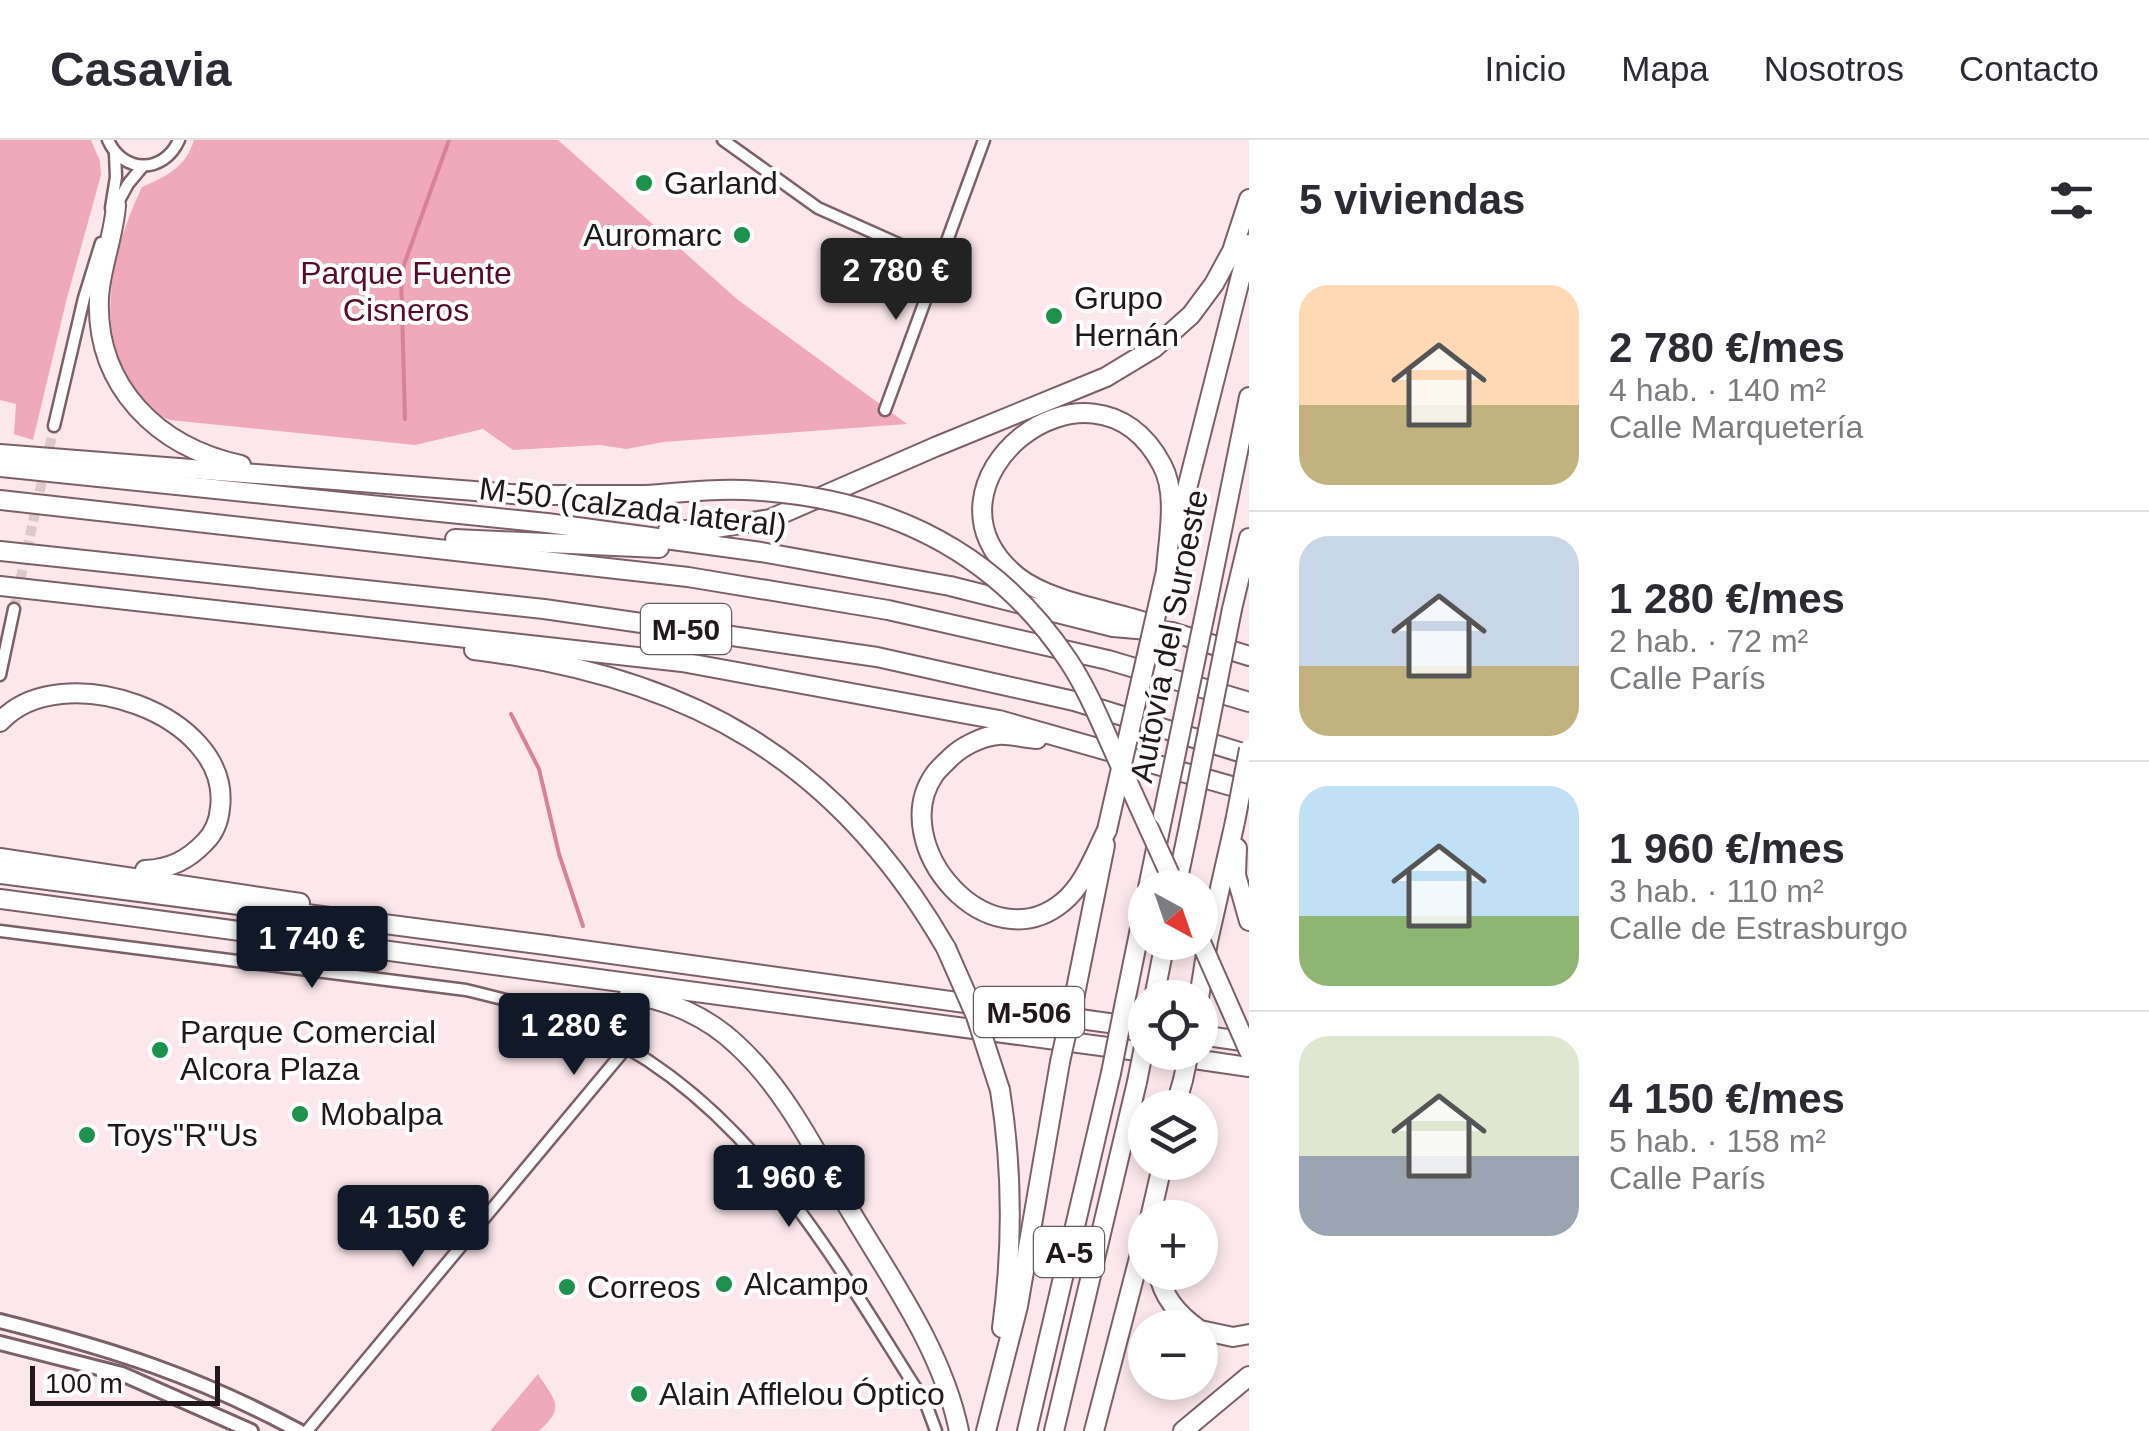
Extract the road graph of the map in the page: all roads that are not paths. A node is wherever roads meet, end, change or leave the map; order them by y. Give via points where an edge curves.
1 (108, 140) edge
2 (179, 140) edge
3 (723, 140) edge
4 (984, 140) edge
5 (114, 153) junction
6 (144, 166) junction
7 (1249, 199) edge
8 (116, 205) junction
9 (107, 224) junction
10 (1249, 244) edge
11 (945, 252) junction
12 (1249, 397) edge
13 (884, 410) dead end
14 (54, 426) tunnel mouth
15 (0, 454) edge
16 (0, 468) edge
17 (525, 495) junction
18 (0, 500) edge
19 (547, 523) junction
20 (1249, 538) edge
21 (360, 540) junction
22 (0, 551) edge
23 (761, 552) junction
24 (1166, 571) junction
25 (0, 586) edge
26 (14, 610) tunnel mouth
27 (217, 610) junction
28 (1112, 627) junction
29 (1172, 632) junction
30 (1249, 656) edge
31 (1249, 666) edge
32 (0, 674) edge
33 (1249, 702) edge
34 (0, 722) edge
35 (1086, 743) junction
36 (1249, 752) edge
37 (1249, 791) edge
38 (1234, 822) junction
39 (1107, 830) junction
40 (0, 858) edge
41 (1152, 870) edge
42 (1168, 870) edge
43 (1180, 870) edge
44 (107, 872) junction
45 (0, 874) edge
46 (0, 899) edge
47 (1249, 920) edge
48 (0, 931) edge
49 (546, 945) junction
50 (437, 959) junction
51 (1134, 960) edge
52 (1209, 960) edge
53 (1202, 980) edge
54 (1128, 1026) edge
55 (1218, 1038) edge
56 (1249, 1042) edge
57 (627, 1047) junction
58 (1128, 1049) edge
59 (1249, 1051) edge
60 (1218, 1063) edge
61 (1249, 1067) edge
62 (1139, 1070) edge
63 (1159, 1180) edge
64 (1157, 1189) junction
65 (1154, 1200) edge
66 (1157, 1200) edge
67 (1131, 1290) edge
68 (0, 1321) edge
69 (1218, 1334) edge
70 (1249, 1334) edge
71 (0, 1343) edge
72 (1249, 1376) edge
73 (996, 1389) junction
74 (251, 1431) edge
75 (303, 1431) edge
76 (936, 1431) edge
77 (958, 1431) edge
78 (986, 1431) edge
79 (1027, 1431) edge
80 (1054, 1431) edge
81 (1094, 1431) edge
82 (1183, 1431) edge

1 - 5 street
2 - 6 street via 162,161
3 - 11 street via 818,208 930,258
4 - 11 street
5 - 6 street
5 - 9 street
6 - 8 street
7 - 19 highway via 1232,251 1191,316 1106,377 770,519 705,530
8 - 9 street
8 - 17 highway via 99,297 107,355 138,410 181,446 253,467
9 - 14 street
10 - 24 highway
11 - 13 street
12 - 41 highway, Autovía del Suroeste, bridge
15 - 17 highway
16 - 19 highway, M-50 (calzada lateral) / M-50
17 - 42 highway, bridge via 742,489 822,498 929,533 1007,589 1068,660
18 - 21 highway, M-50
19 - 23 highway, M-50 (calzada lateral) / M-50
20 - 43 highway, Autovía del Suroeste, bridge
21 - 23 highway, M-50 via 431,537
21 - 33 highway, M-50 via 688,577 888,610 1108,660
22 - 36 highway, M-50 via 544,610 877,657 1074,702
23 - 28 highway, M-50 (calzada lateral) / M-50 via 950,586
24 - 29 highway via 1170,495 1163,466 1144,441 1102,416 1073,414 1014,439 984,494 985,524 997,554 1018,577 1060,597
24 - 39 highway, bridge
25 - 27 highway
26 - 32 street
27 - 35 highway via 682,662 999,720
27 - 73 highway, bridge via 283,626 532,657 609,674 737,729 844,811 908,887 946,948 1000,1090 1012,1203
28 - 29 highway, M-50 (calzada lateral) / M-50
28 - 31 highway
29 - 30 highway, M-50 (calzada lateral) / M-50
34 - 44 highway via 33,697 100,694 165,719 216,766 219,816 191,857 163,869
35 - 37 highway
35 - 39 highway via 996,735 959,749 933,776 923,803 925,840 960,898 977,911 1018,919 1050,912 1075,890
36 - 38 highway, bridge
38 - 47 highway via 1236,875
38 - 53 highway
39 - 73 highway, bridge via 1018,1306
40 - 44 highway
44 - 49 highway
45 - 49 highway, M-506
46 - 50 highway, M-506
48 - 57 street via 466,990 523,1003
49 - 54 highway, M-506
50 - 58 highway, M-506
50 - 77 highway via 644,996 676,1006 734,1042 776,1087 924,1334
51 - 79 highway, A-5, bridge
52 - 59 highway, bridge
55 - 56 highway
57 - 75 street
57 - 76 street via 702,1101 767,1166 926,1404
60 - 61 highway, M-506
62 - 80 highway, A-5, bridge
63 - 64 highway
64 - 65 highway
64 - 66 highway
67 - 81 highway
68 - 75 street via 166,1368
69 - 70 highway
71 - 74 street via 122,1374
72 - 82 highway
73 - 78 highway

